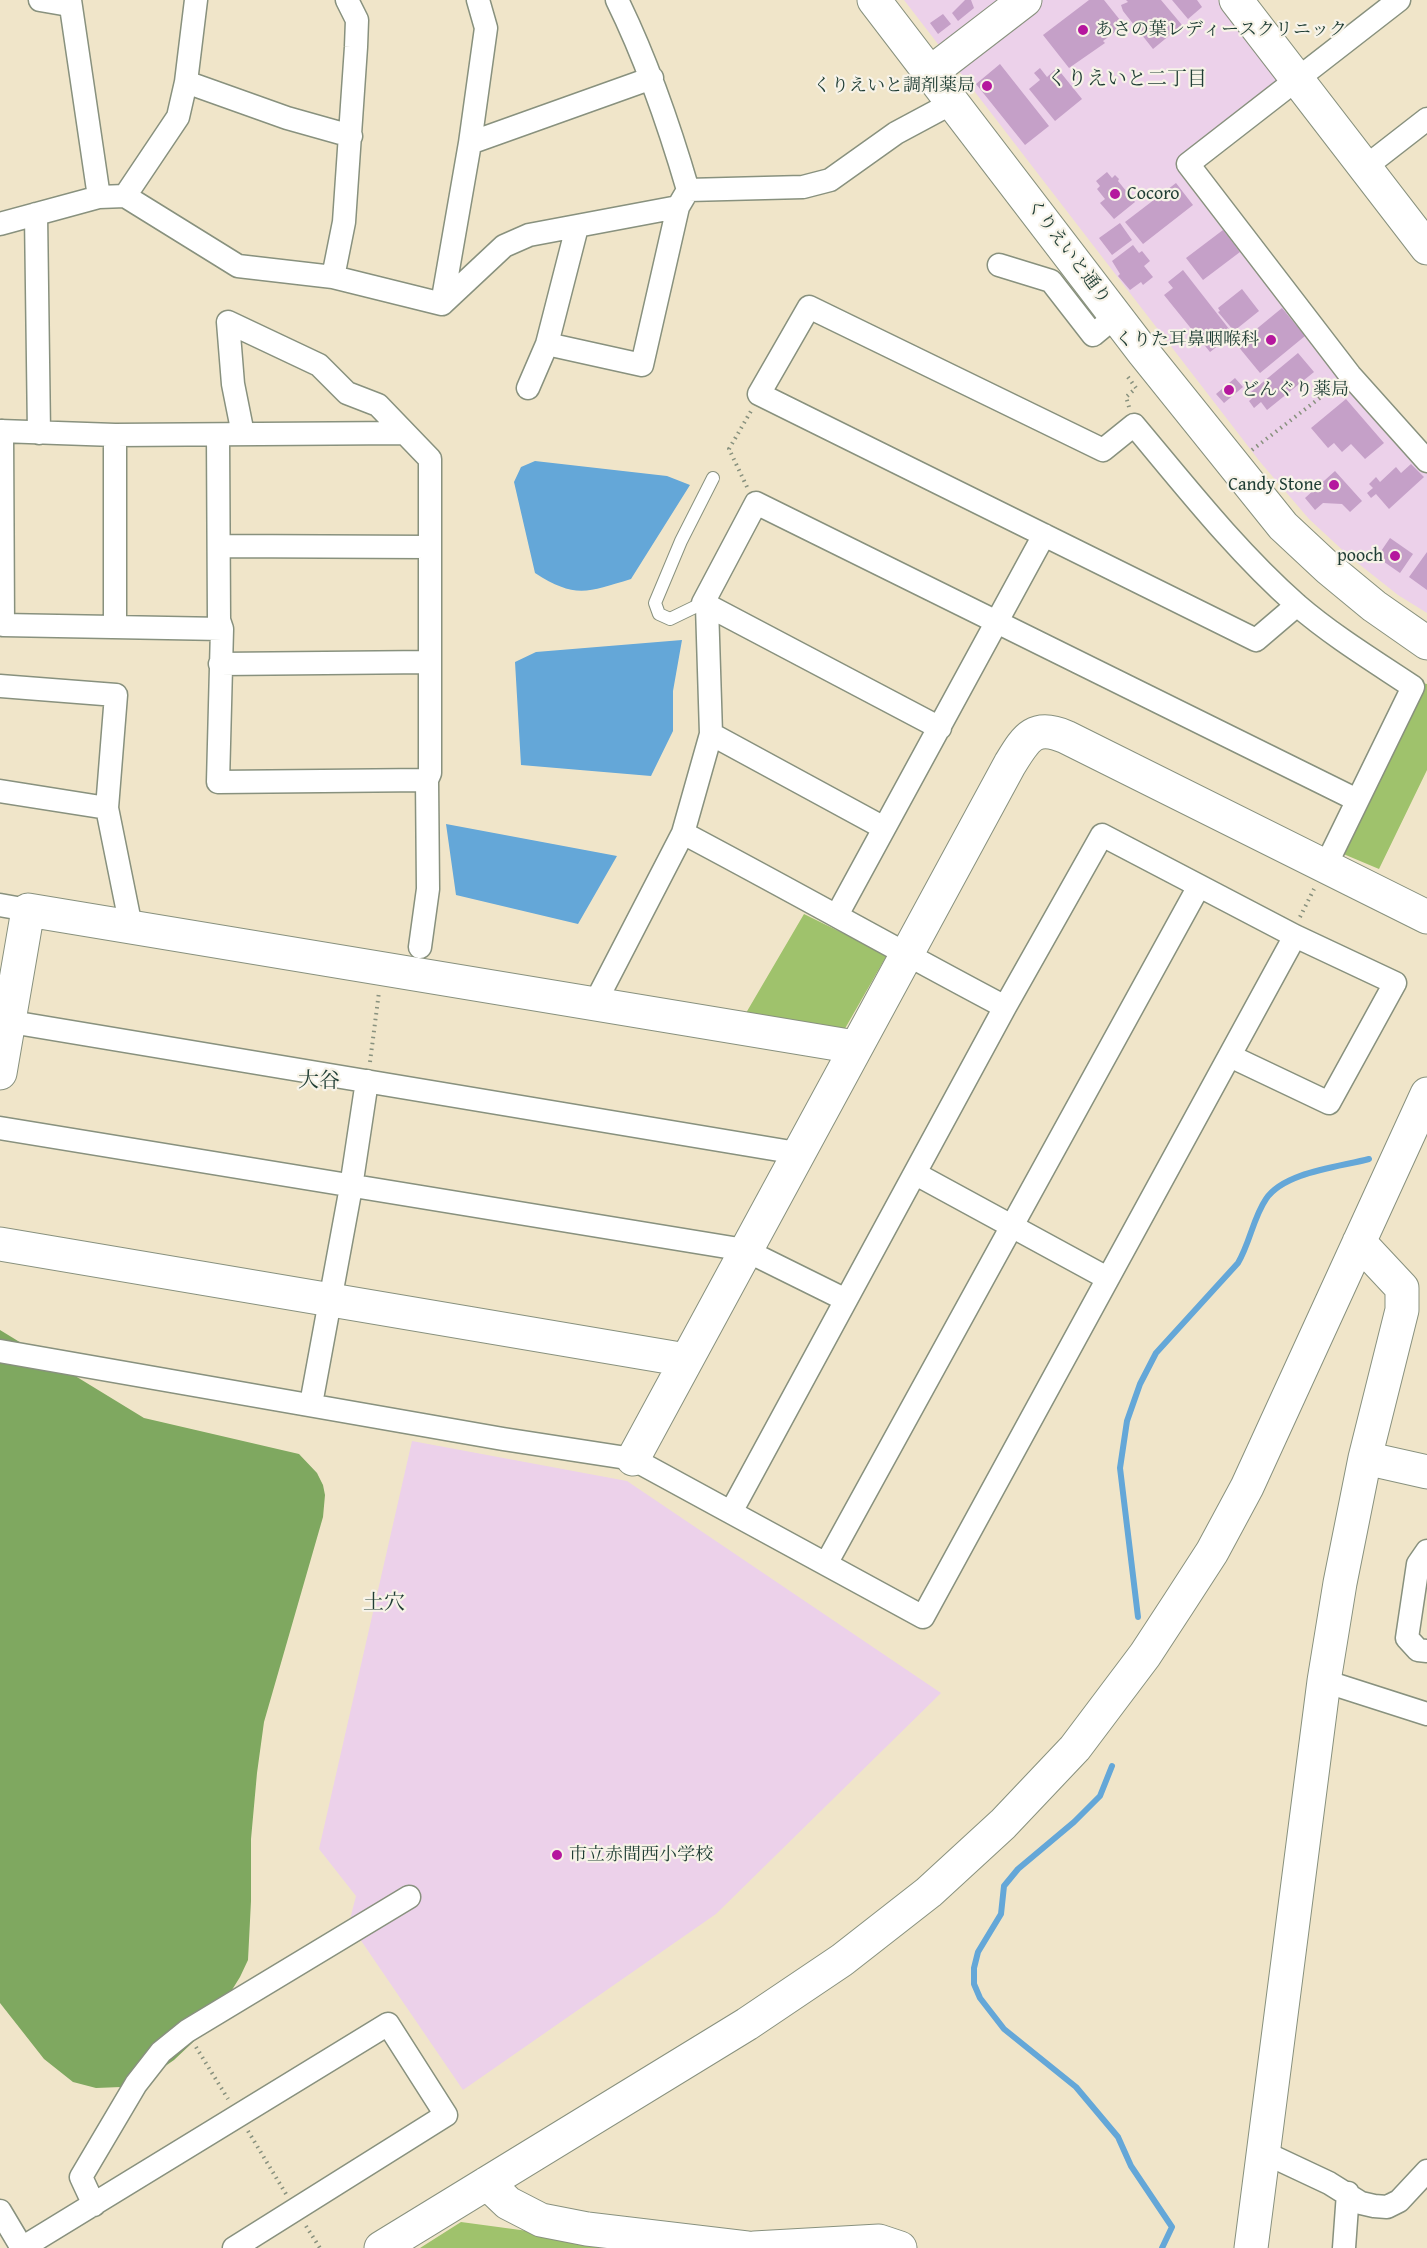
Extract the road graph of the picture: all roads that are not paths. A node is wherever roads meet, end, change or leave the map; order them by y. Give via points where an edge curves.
1 (40, 0) edge
2 (196, 0) edge
3 (347, 0) edge
4 (478, 0) edge
5 (618, 0) edge
6 (874, 0) edge
7 (1025, 0) edge
8 (1236, 0) edge
9 (1399, 0) edge
10 (69, 2) edge
11 (930, 73) junction
12 (652, 78) junction
13 (1297, 78) junction
14 (186, 82) junction
15 (952, 103) junction
16 (1427, 119) edge
17 (351, 136) junction
18 (470, 143) junction
19 (1364, 168) junction
20 (125, 196) junction
21 (99, 197) junction
22 (683, 199) junction
23 (36, 214) junction
24 (0, 224) edge
25 (577, 227) junction
26 (1427, 248) edge
27 (999, 265) dead end
28 (333, 277) junction
29 (442, 304) junction
30 (1116, 316) junction
31 (547, 344) junction
32 (528, 388) dead end
33 (1, 431) edge
34 (39, 433) junction
35 (405, 433) junction
36 (243, 434) junction
37 (115, 435) junction
38 (218, 435) junction
39 (1427, 461) edge
40 (713, 478) dead end
41 (1044, 535) junction
42 (220, 546) junction
43 (428, 547) junction
44 (1297, 604) junction
45 (705, 605) junction
46 (998, 621) junction
47 (115, 627) junction
48 (222, 628) junction
49 (1427, 644) edge
50 (430, 662) junction
51 (220, 664) junction
52 (0, 686) edge
53 (940, 728) junction
54 (711, 734) junction
55 (427, 780) junction
56 (0, 791) edge
57 (1357, 800) junction
58 (107, 808) junction
59 (884, 828) junction
60 (683, 833) junction
61 (1325, 867) junction
62 (1199, 886) junction
63 (14, 908) edge
64 (837, 915) junction
65 (1427, 917) edge
66 (131, 927) junction
67 (1293, 935) junction
68 (420, 947) dead end
69 (906, 955) junction
70 (594, 1005) junction
71 (1005, 1007) junction
72 (4, 1021) edge
73 (855, 1047) junction
74 (1230, 1056) junction
75 (0, 1073) edge
76 (367, 1081) junction
77 (1427, 1094) edge
78 (0, 1128) edge
79 (797, 1153) junction
80 (915, 1174) junction
81 (351, 1187) junction
82 (1011, 1226) junction
83 (1359, 1242) junction
84 (0, 1244) edge
85 (745, 1250) junction
86 (1107, 1278) junction
87 (329, 1300) junction
88 (846, 1300) junction
89 (0, 1351) edge
90 (686, 1360) junction
91 (310, 1404) junction
92 (1365, 1458) junction
93 (633, 1459) junction
94 (1427, 1472) edge
95 (731, 1512) junction
96 (1427, 1551) edge
97 (826, 1564) junction
98 (1427, 1651) edge
99 (1323, 1681) junction
100 (1427, 1714) edge
101 (409, 1898) dead end
102 (1263, 2152) junction
103 (1427, 2170) edge
104 (487, 2183) junction
105 (1348, 2193) junction
106 (94, 2205) junction
107 (0, 2211) edge
108 (22, 2248) edge
109 (234, 2248) edge
110 (381, 2248) edge
111 (747, 2248) edge
112 (754, 2248) edge
113 (900, 2248) edge
114 (1251, 2248) edge
115 (1344, 2248) edge

1 - 10 street
2 - 14 street
3 - 17 street via 357,20
4 - 18 street via 486,28
5 - 12 street
6 - 11 street, くりえいと通り
7 - 11 street
8 - 13 street
9 - 13 street
10 - 21 street
11 - 15 street, くりえいと通り
12 - 18 street
12 - 22 street
13 - 19 street
13 - 39 street via 1188,164 1350,375
14 - 17 street
14 - 20 street via 178,117
15 - 22 street via 896,133 830,180 803,187
15 - 30 street, くりえいと通り
16 - 19 street
17 - 28 street via 344,222
18 - 29 street
19 - 26 street
20 - 21 street
20 - 28 street via 238,266
21 - 23 street
22 - 25 street
22 - 31 street via 642,365
23 - 24 street
23 - 34 street
25 - 29 street via 529,235 504,246
25 - 31 street
27 - 30 street via 1051,281 1093,334
28 - 29 street
30 - 49 street, くりえいと通り via 1283,526 1374,606
31 - 32 street
33 - 34 street
33 - 47 street via 3,625
34 - 37 street
35 - 36 street
35 - 36 street via 378,405 347,393 319,365 228,322 232,384
35 - 43 street via 430,459
36 - 38 street
37 - 38 street
37 - 47 street
38 - 42 street
40 - 45 lane via 655,603 659,614 670,619
41 - 44 street via 1256,640
41 - 44 street via 759,394 809,307 1103,450 1134,425 1234,543
41 - 46 street
42 - 43 street
42 - 48 street
43 - 50 street
44 - 57 street via 1343,641 1413,687
45 - 46 street via 756,503
45 - 53 street
45 - 54 street
46 - 53 street
46 - 57 street
47 - 48 street
48 - 51 street
50 - 51 street
50 - 55 street
51 - 55 street via 218,782
52 - 58 street via 116,695
53 - 59 street
54 - 59 street
54 - 60 street
55 - 68 street via 428,889
56 - 58 street
57 - 61 street
58 - 66 street
59 - 64 street
60 - 64 street
60 - 70 street
61 - 65 street
61 - 69 street via 1066,737 1053,731 1036,732 1023,742 1010,764
62 - 67 street
62 - 71 street via 1102,835
62 - 82 street
63 - 66 street
63 - 72 street
64 - 69 street
66 - 70 street
67 - 74 street
67 - 74 street via 1395,983 1329,1103
69 - 71 street
69 - 73 street
70 - 73 street
71 - 80 street
72 - 75 street
72 - 76 street
73 - 79 street
74 - 86 street
76 - 79 street
76 - 81 street
77 - 83 street
78 - 81 street
79 - 85 street
80 - 82 street
80 - 88 street
81 - 85 street
81 - 87 street
82 - 86 street
82 - 97 street
83 - 92 street via 1402,1288 1400,1319
83 - 104 street via 1247,1487 1212,1552 1145,1655 1075,1748 1003,1824 929,1892 842,1960 747,2024
84 - 87 street
85 - 88 street
85 - 90 street
86 - 97 street via 923,1617
87 - 90 street
87 - 91 street
88 - 95 street
89 - 91 street
90 - 93 street
91 - 93 street
92 - 94 street
92 - 99 street
93 - 95 street
95 - 97 street
96 - 98 street via 1418,1564 1407,1638 1418,1650
99 - 100 street
99 - 102 street
101 - 106 street via 187,2031 161,2052 136,2084 81,2177
102 - 105 street
102 - 114 street
103 - 105 street via 1399,2201 1387,2207 1361,2203
104 - 110 street
104 - 111 street via 508,2203 541,2220
105 - 115 street
106 - 108 street
106 - 109 street via 388,2024 446,2115
107 - 108 street
112 - 113 street via 879,2241

